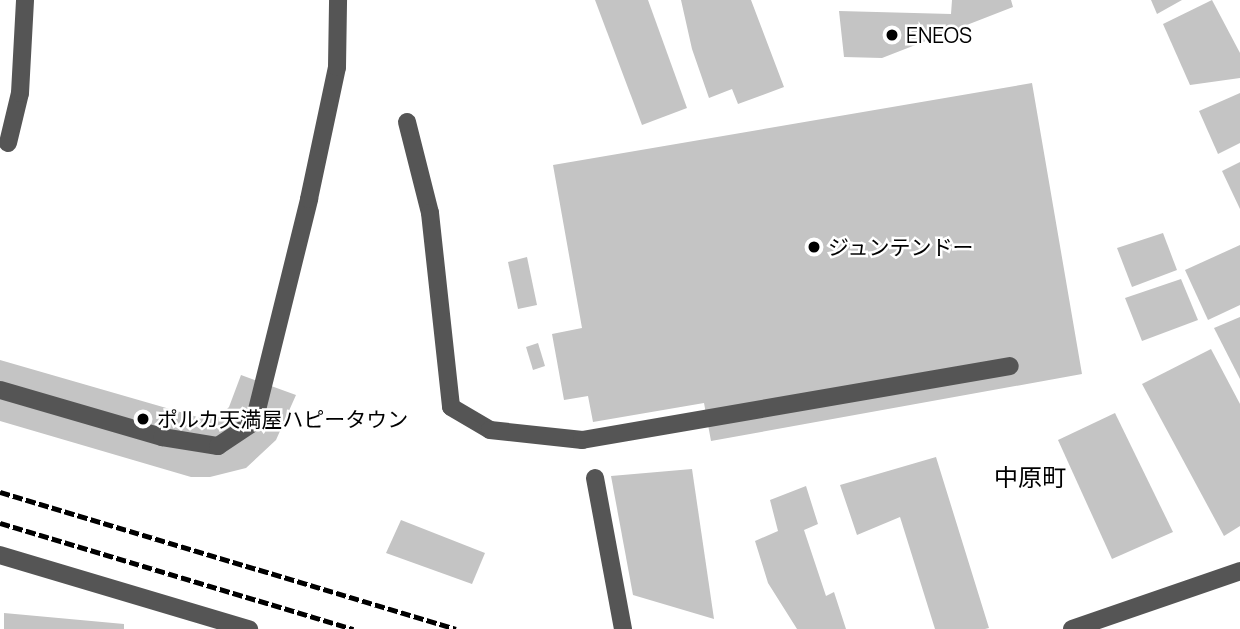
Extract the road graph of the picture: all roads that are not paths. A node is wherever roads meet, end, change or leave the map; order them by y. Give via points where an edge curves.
1 (25, 0) edge
2 (338, 0) edge
3 (407, 122) dead end
4 (8, 143) dead end
5 (1010, 366) dead end
6 (0, 390) edge
7 (595, 478) dead end
8 (0, 555) edge
9 (1240, 571) edge
10 (248, 629) edge
11 (623, 629) edge
12 (1073, 629) edge

1 - 4 street via 20,93
2 - 6 street via 337,67 254,422 218,446 162,437
3 - 5 street via 430,213 451,407 490,430 582,440
7 - 11 street
8 - 10 street
9 - 12 street

